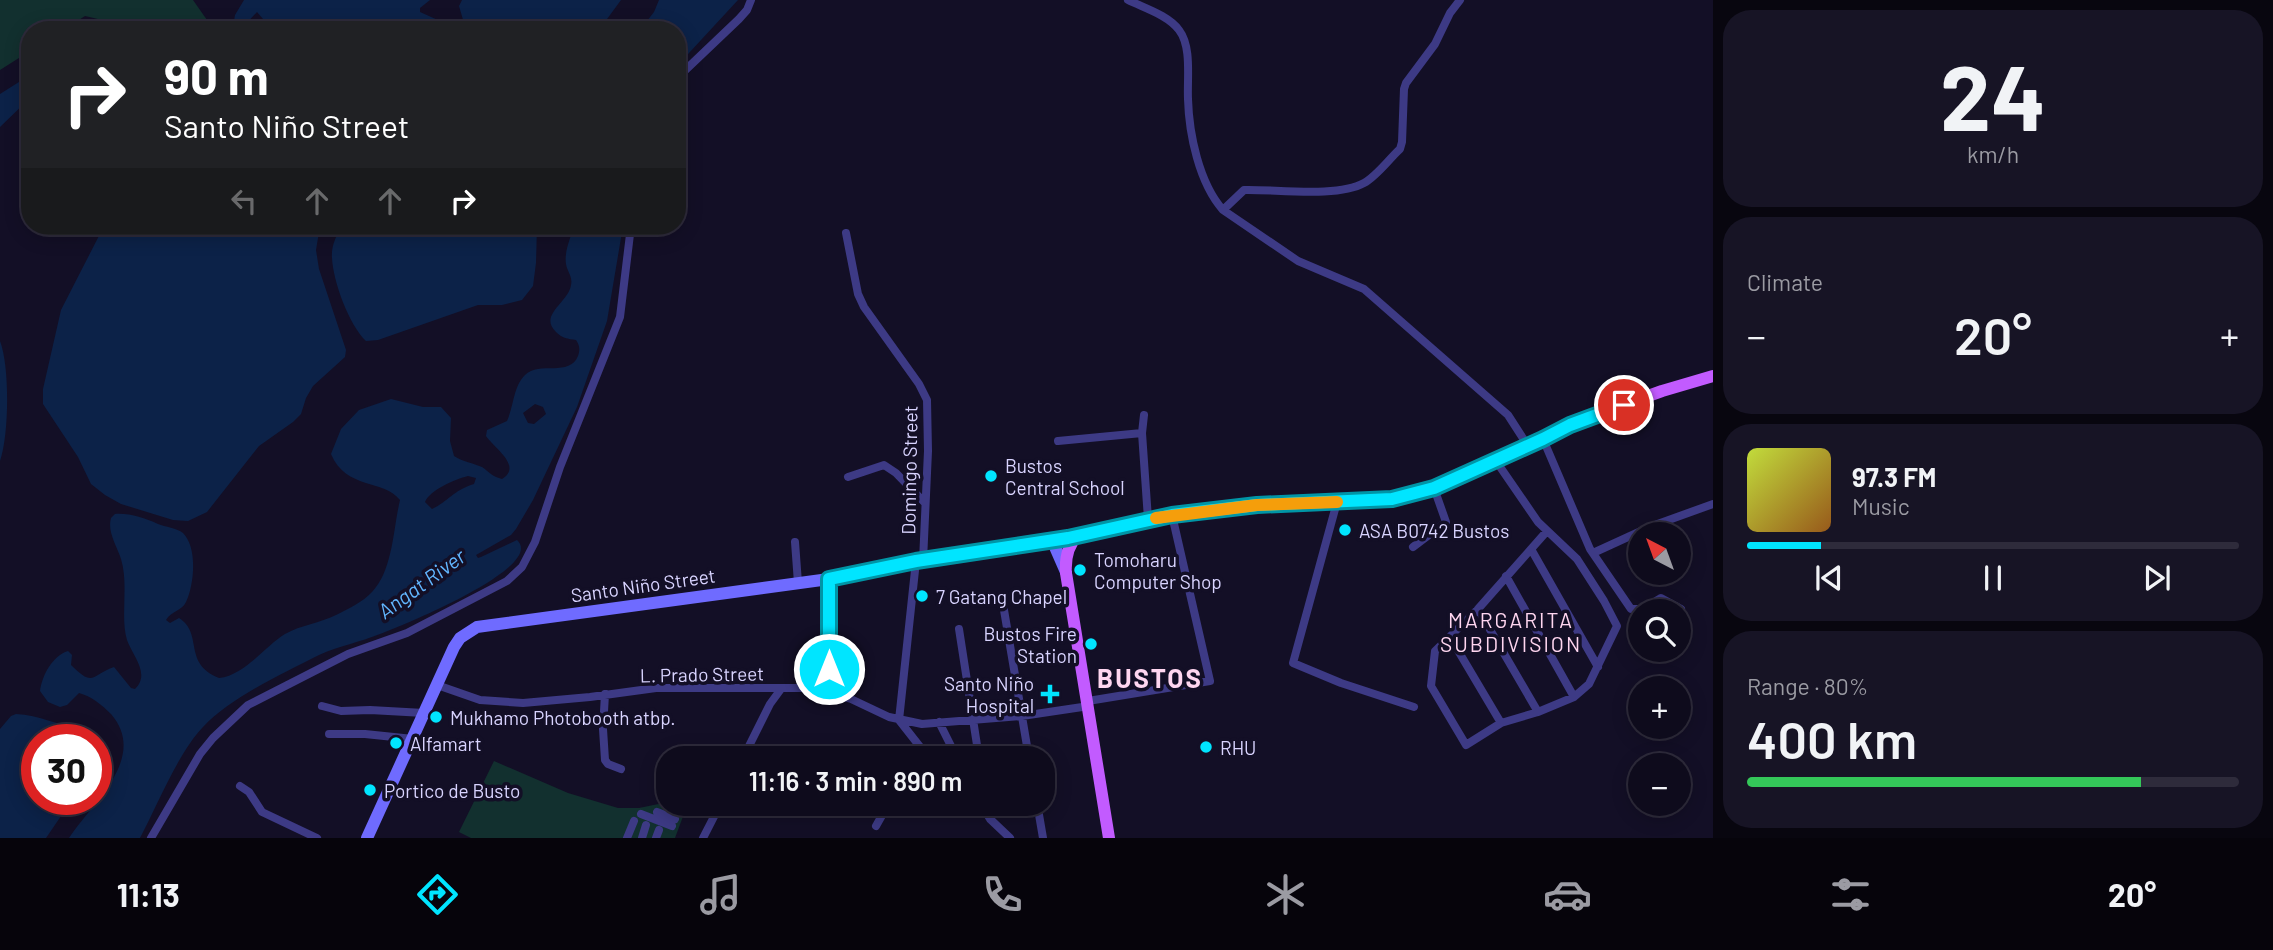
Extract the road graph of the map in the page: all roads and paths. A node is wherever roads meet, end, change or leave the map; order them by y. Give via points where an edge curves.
1 (751, 0) edge
2 (1128, 0) edge
3 (1460, 0) edge
4 (686, 70) edge
5 (1223, 210) junction
6 (846, 233) dead end
7 (630, 235) edge
8 (1713, 376) edge
9 (1144, 415) dead end
10 (1142, 433) junction
11 (1543, 439) junction
12 (1059, 441) dead end
13 (1528, 446) junction
14 (1496, 461) junction
15 (848, 477) dead end
16 (1434, 488) junction
17 (1337, 502) junction
18 (925, 503) junction
19 (1713, 504) edge
20 (1172, 515) junction
21 (1148, 519) junction
22 (1547, 531) junction
23 (1078, 535) junction
24 (1052, 540) junction
25 (795, 542) dead end
26 (1413, 547) dead end
27 (1531, 549) junction
28 (1593, 553) junction
29 (920, 561) junction
30 (1066, 573) junction
31 (1506, 576) junction
32 (829, 579) junction
33 (798, 583) junction
34 (1628, 605) edge
35 (1478, 609) junction
36 (1004, 610) dead end
37 (959, 629) dead end
38 (1450, 637) junction
39 (1598, 667) junction
40 (437, 685) junction
41 (781, 690) junction
42 (829, 691) junction
43 (605, 694) junction
44 (1574, 697) junction
45 (1089, 704) junction
46 (322, 706) dead end
47 (1414, 707) dead end
48 (1538, 712) junction
49 (424, 713) junction
50 (1022, 716) junction
51 (899, 720) junction
52 (973, 721) junction
53 (939, 722) junction
54 (1501, 723) junction
55 (329, 734) dead end
56 (413, 739) junction
57 (749, 746) edge
58 (919, 746) edge
59 (951, 746) edge
60 (977, 746) edge
61 (1027, 746) edge
62 (621, 769) dead end
63 (240, 786) dead end
64 (642, 814) dead end
65 (663, 816) edge
66 (714, 816) edge
67 (882, 816) edge
68 (988, 816) edge
69 (989, 816) edge
70 (1039, 816) edge
71 (990, 819) junction
72 (634, 821) dead end
73 (646, 825) dead end
74 (876, 827) dead end
75 (151, 838) edge
76 (317, 838) edge
77 (367, 838) edge
78 (627, 838) edge
79 (642, 838) edge
80 (703, 838) edge
81 (1010, 838) edge
82 (1043, 838) edge
83 (1109, 838) edge

1 - 4 street via 744,15
2 - 5 street via 1180,30 1187,53 1188,103 1200,171 1207,190
3 - 5 street via 1406,83 1400,149 1365,182 1351,188 1293,192 1244,190
5 - 13 street via 1298,261 1364,289 1508,415
6 - 18 street, Domingo Street via 864,307 924,392 928,418
7 - 75 street via 620,317 522,567 507,581 407,634 348,654 248,705 200,754
8 - 11 main road via 1579,421
9 - 10 street
10 - 12 street
10 - 21 street
11 - 13 main road
11 - 28 street
13 - 14 main road
14 - 16 main road
14 - 22 street
15 - 18 street via 884,465
16 - 17 main road via 1392,499
16 - 26 street via 1446,522
17 - 20 main road
17 - 47 street via 1293,663
18 - 29 street, Domingo Street
19 - 28 street
20 - 21 main road
20 - 45 street, L. Prado Street via 1210,681
21 - 23 main road
22 - 27 street
22 - 39 street via 1577,559 1617,626
23 - 24 street, Santo Niño Street
23 - 30 main road via 1068,553
24 - 29 street, Santo Niño Street
24 - 30 street
25 - 33 street
27 - 31 street
27 - 39 street
28 - 34 street
29 - 32 street, Santo Niño Street
29 - 51 street, Domingo Street
30 - 45 main road
31 - 35 street
31 - 44 street
32 - 33 street, Santo Niño Street
32 - 42 street
33 - 40 street, Santo Niño Street via 477,627 460,638
35 - 38 street
35 - 48 street
36 - 50 street
37 - 52 street
38 - 54 street
38 - 54 street via 1436,651 1431,687 1466,745
39 - 44 street via 1590,684
40 - 43 street, L. Prado Street via 480,700 523,703
40 - 49 street, Santo Niño Street
41 - 42 street, L. Prado Street
41 - 43 street, L. Prado Street via 656,688
41 - 57 street
42 - 51 street, L. Prado Street
43 - 62 street via 605,760
44 - 48 street
45 - 50 street, L. Prado Street
45 - 83 main road
46 - 49 street via 341,711
48 - 54 street
49 - 56 street, Santo Niño Street
50 - 52 street, L. Prado Street
50 - 61 street
51 - 53 street, L. Prado Street
51 - 58 street
52 - 53 street, L. Prado Street
52 - 60 street
53 - 59 street
55 - 56 street
56 - 77 street, Santo Niño Street
63 - 76 street via 262,812
64 - 65 street via 674,823
66 - 80 street
67 - 74 street
68 - 71 street
69 - 71 street
70 - 82 street
71 - 81 street
72 - 78 street
73 - 79 street

